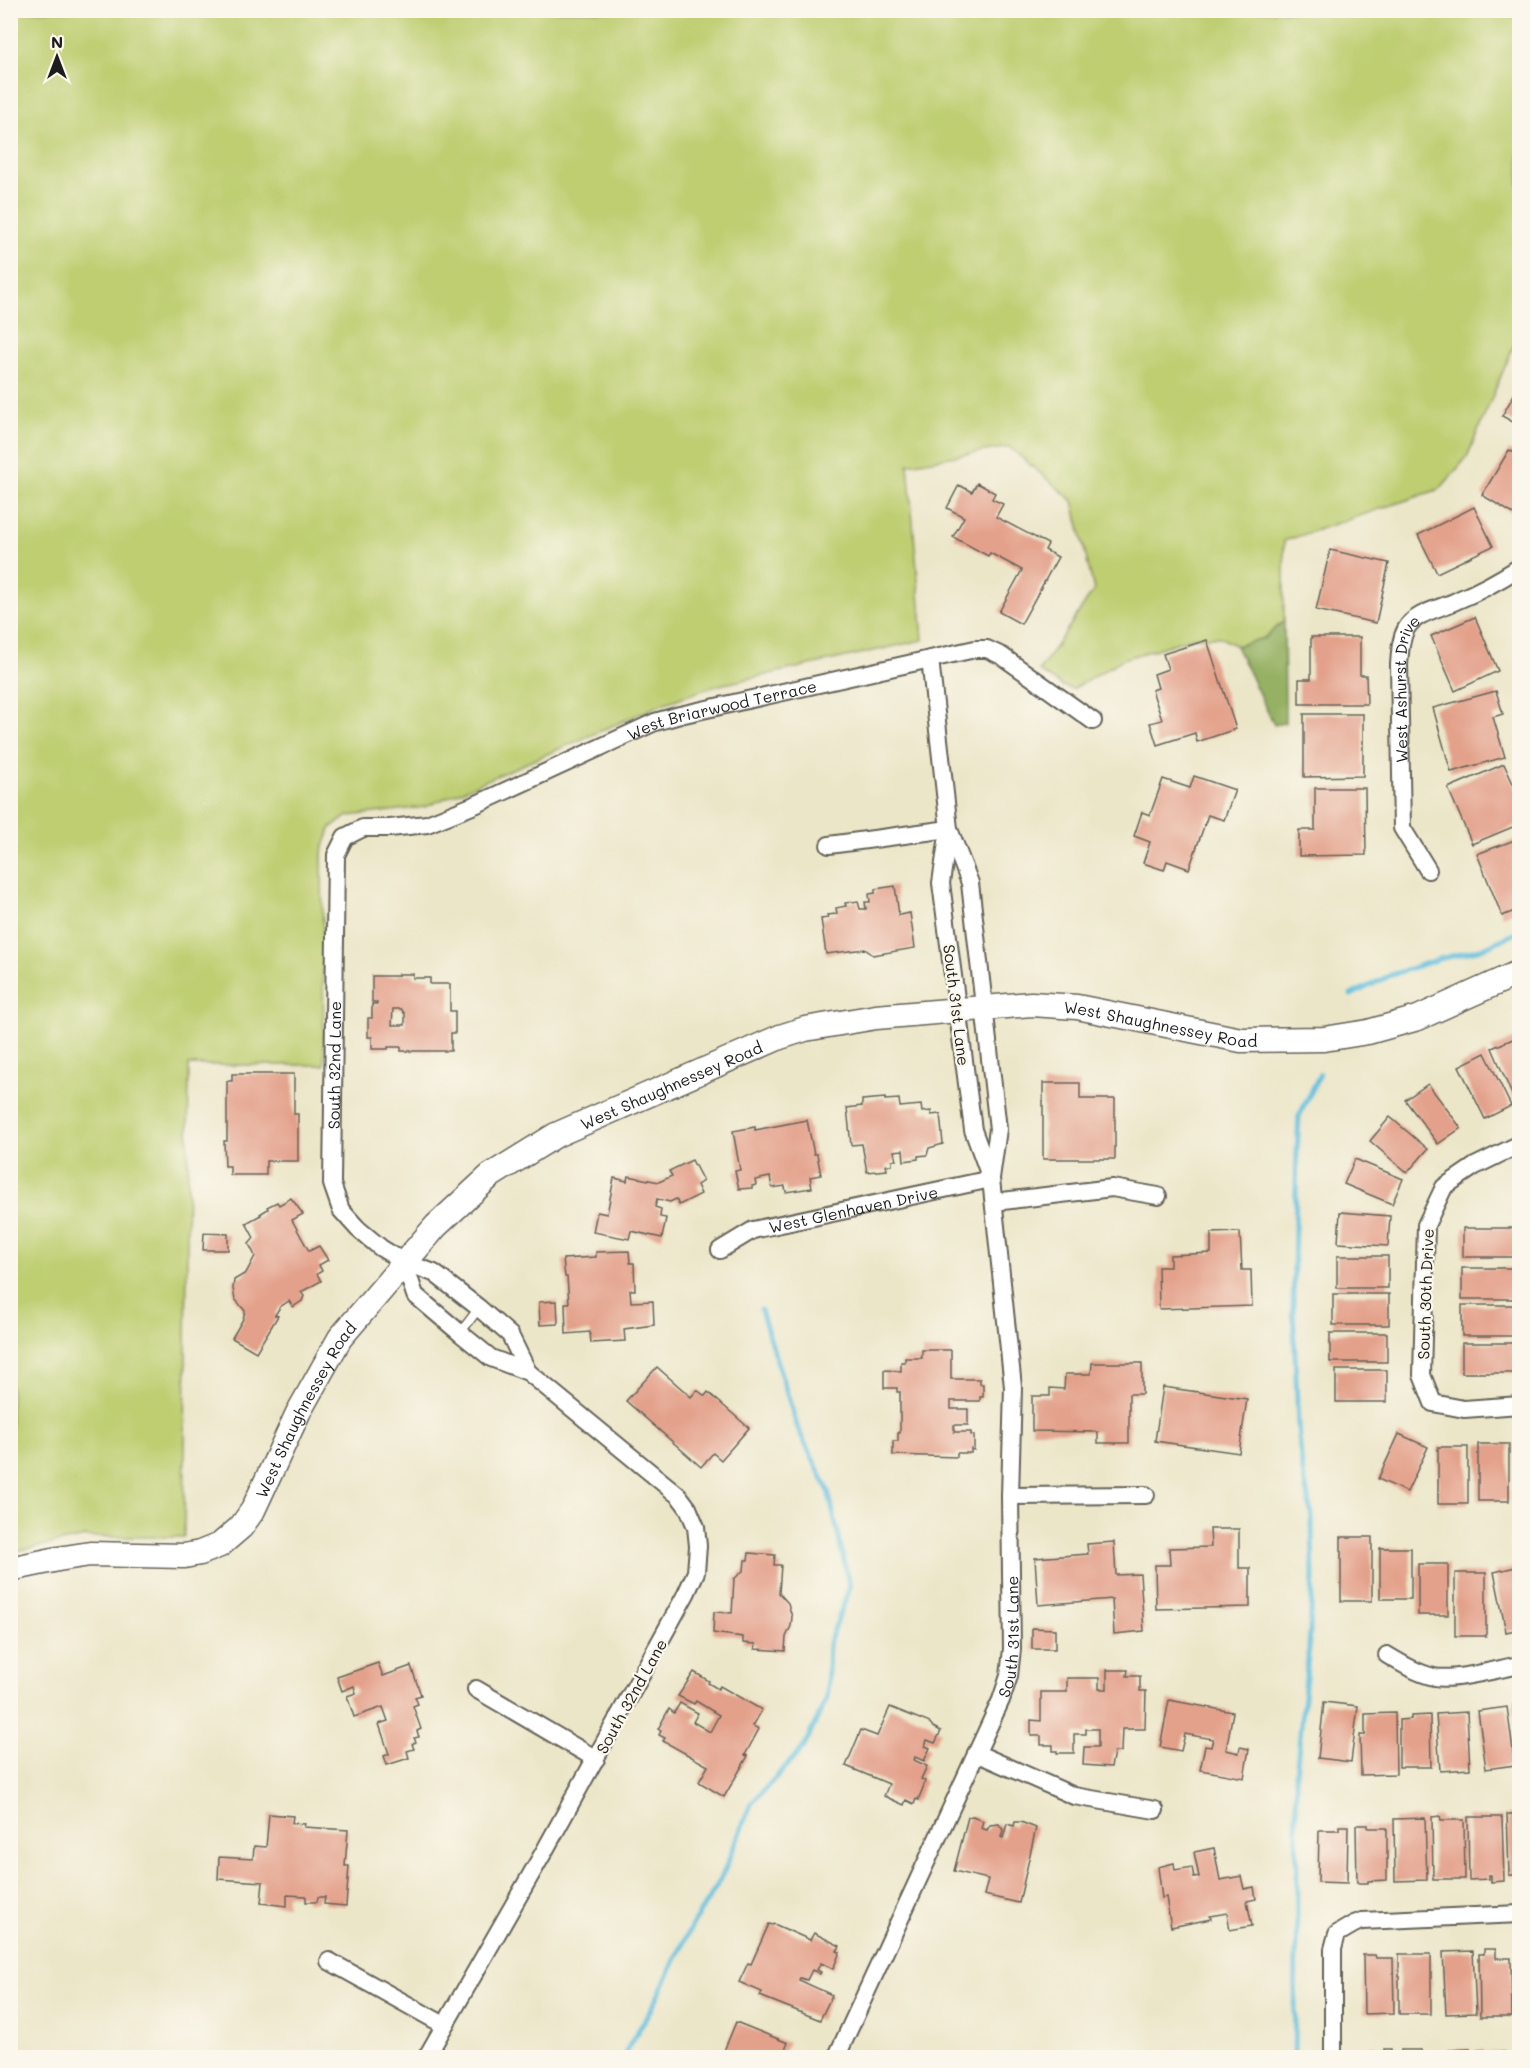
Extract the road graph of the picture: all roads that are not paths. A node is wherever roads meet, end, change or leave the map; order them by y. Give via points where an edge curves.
1 (1520, 567) edge
2 (930, 659) junction
3 (1093, 721) dead end
4 (949, 829) junction
5 (345, 837) joint
6 (829, 845) dead end
7 (1428, 870) dead end
8 (974, 919) junction
9 (946, 922) junction
10 (1520, 972) edge
11 (984, 1007) junction
12 (957, 1010) junction
13 (993, 1085) junction
14 (967, 1088) junction
15 (1520, 1144) edge
16 (991, 1179) junction
17 (1158, 1196) dead end
18 (994, 1202) junction
19 (720, 1250) dead end
20 (404, 1262) junction
21 (479, 1308) junction
22 (460, 1333) junction
23 (528, 1372) junction
24 (1520, 1405) edge
25 (1146, 1495) dead end
26 (1010, 1496) junction
27 (10, 1569) edge
28 (1387, 1655) dead end
29 (1520, 1665) edge
30 (476, 1689) dead end
31 (976, 1753) junction
32 (596, 1759) junction
33 (1155, 1810) dead end
34 (1520, 1914) edge
35 (329, 1961) dead end
36 (444, 2025) junction
37 (426, 2058) edge
38 (836, 2058) edge
39 (1333, 2058) edge

1 - 7 street, West Ashurst Drive via 1465,597 1428,611 1407,627 1401,644 1402,828
2 - 3 street, West Briarwood Terrace via 987,649
2 - 4 street, South 31st Lane
2 - 5 street, West Briarwood Terrace via 663,720 427,824 363,828
4 - 6 street
4 - 8 street, South 31st Lane via 970,883
4 - 9 street, South 31st Lane via 941,883
5 - 20 street, South 32nd Lane via 336,855 332,1184 341,1210 358,1229
8 - 9 street
8 - 11 street, South 31st Lane
9 - 12 street, South 31st Lane
10 - 11 street, West Shaughnessey Road via 1418,1018 1324,1039 1241,1040 1077,1007
11 - 12 street, West Shaughnessey Road
11 - 13 street, South 31st Lane
12 - 14 street, South 31st Lane
12 - 20 street, West Shaughnessey Road via 805,1029 556,1135 490,1176
13 - 14 street
13 - 16 street, South 31st Lane via 998,1129
14 - 16 street, South 31st Lane via 973,1130
15 - 24 street, South 30th Drive via 1475,1166 1444,1187 1426,1225 1422,1375 1433,1403 1464,1408
16 - 18 street, South 31st Lane
16 - 19 street, West Glenhaven Drive via 753,1230
17 - 18 street via 1112,1188
18 - 26 street, South 31st Lane via 1012,1387
20 - 21 street, South 32nd Lane via 434,1274
20 - 22 street, South 32nd Lane via 415,1295
20 - 27 street, West Shaughnessey Road via 340,1338 298,1413 253,1510 220,1545 184,1556 90,1554
21 - 22 lane
21 - 23 street, South 32nd Lane via 510,1335
22 - 23 street, South 32nd Lane via 491,1358
23 - 32 street, South 32nd Lane via 667,1485 688,1508 696,1527 696,1572
25 - 26 street
26 - 31 street, South 31st Lane via 1009,1676
28 - 29 street via 1413,1670 1436,1677
30 - 32 street
31 - 33 street via 1074,1796
31 - 38 street, South 31st Lane
32 - 36 street, South 32nd Lane
34 - 39 street via 1362,1922 1337,1934 1333,1948
35 - 36 street
36 - 37 street, South 32nd Lane

